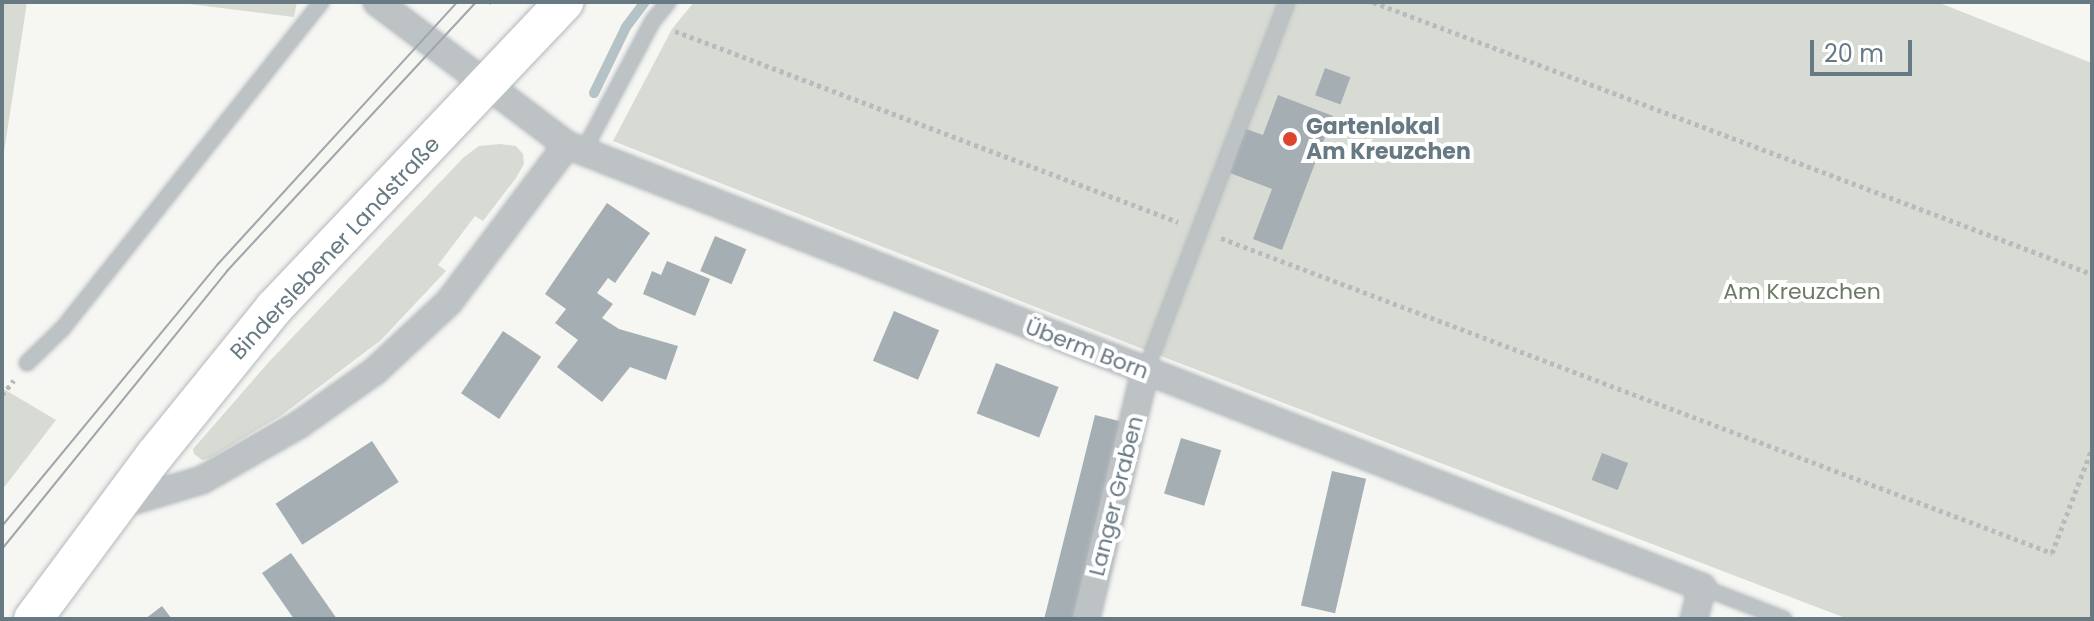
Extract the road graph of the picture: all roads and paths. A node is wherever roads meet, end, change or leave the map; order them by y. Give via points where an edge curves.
1 (321, 2) edge
2 (377, 2) edge
3 (564, 2) edge
4 (668, 2) edge
5 (1287, 2) edge
6 (1373, 2) edge
7 (652, 22) junction
8 (485, 86) junction
9 (575, 149) junction
10 (1199, 230) junction
11 (2092, 274) edge
12 (27, 363) dead end
13 (1145, 372) junction
14 (2092, 448) edge
15 (118, 505) junction
16 (1702, 587) junction
17 (33, 619) edge
18 (1086, 619) edge
19 (1694, 619) edge
20 (1784, 619) edge

1 - 12 lane via 63,328
2 - 8 street, Überm Born
3 - 8 main road, Binderslebener Landstraße
4 - 7 lane
5 - 10 lane
6 - 11 path
7 - 9 lane
7 - 10 path
8 - 9 street, Überm Born
8 - 15 main road, Binderslebener Landstraße via 274,308
9 - 13 street, Überm Born
9 - 15 street via 449,302 375,371 300,424 202,480
10 - 13 lane
10 - 14 path via 2052,553
13 - 16 street, Überm Born
13 - 18 street, Langer Graben
15 - 17 main road, Binderslebener Landstraße
16 - 19 street
16 - 20 lane

